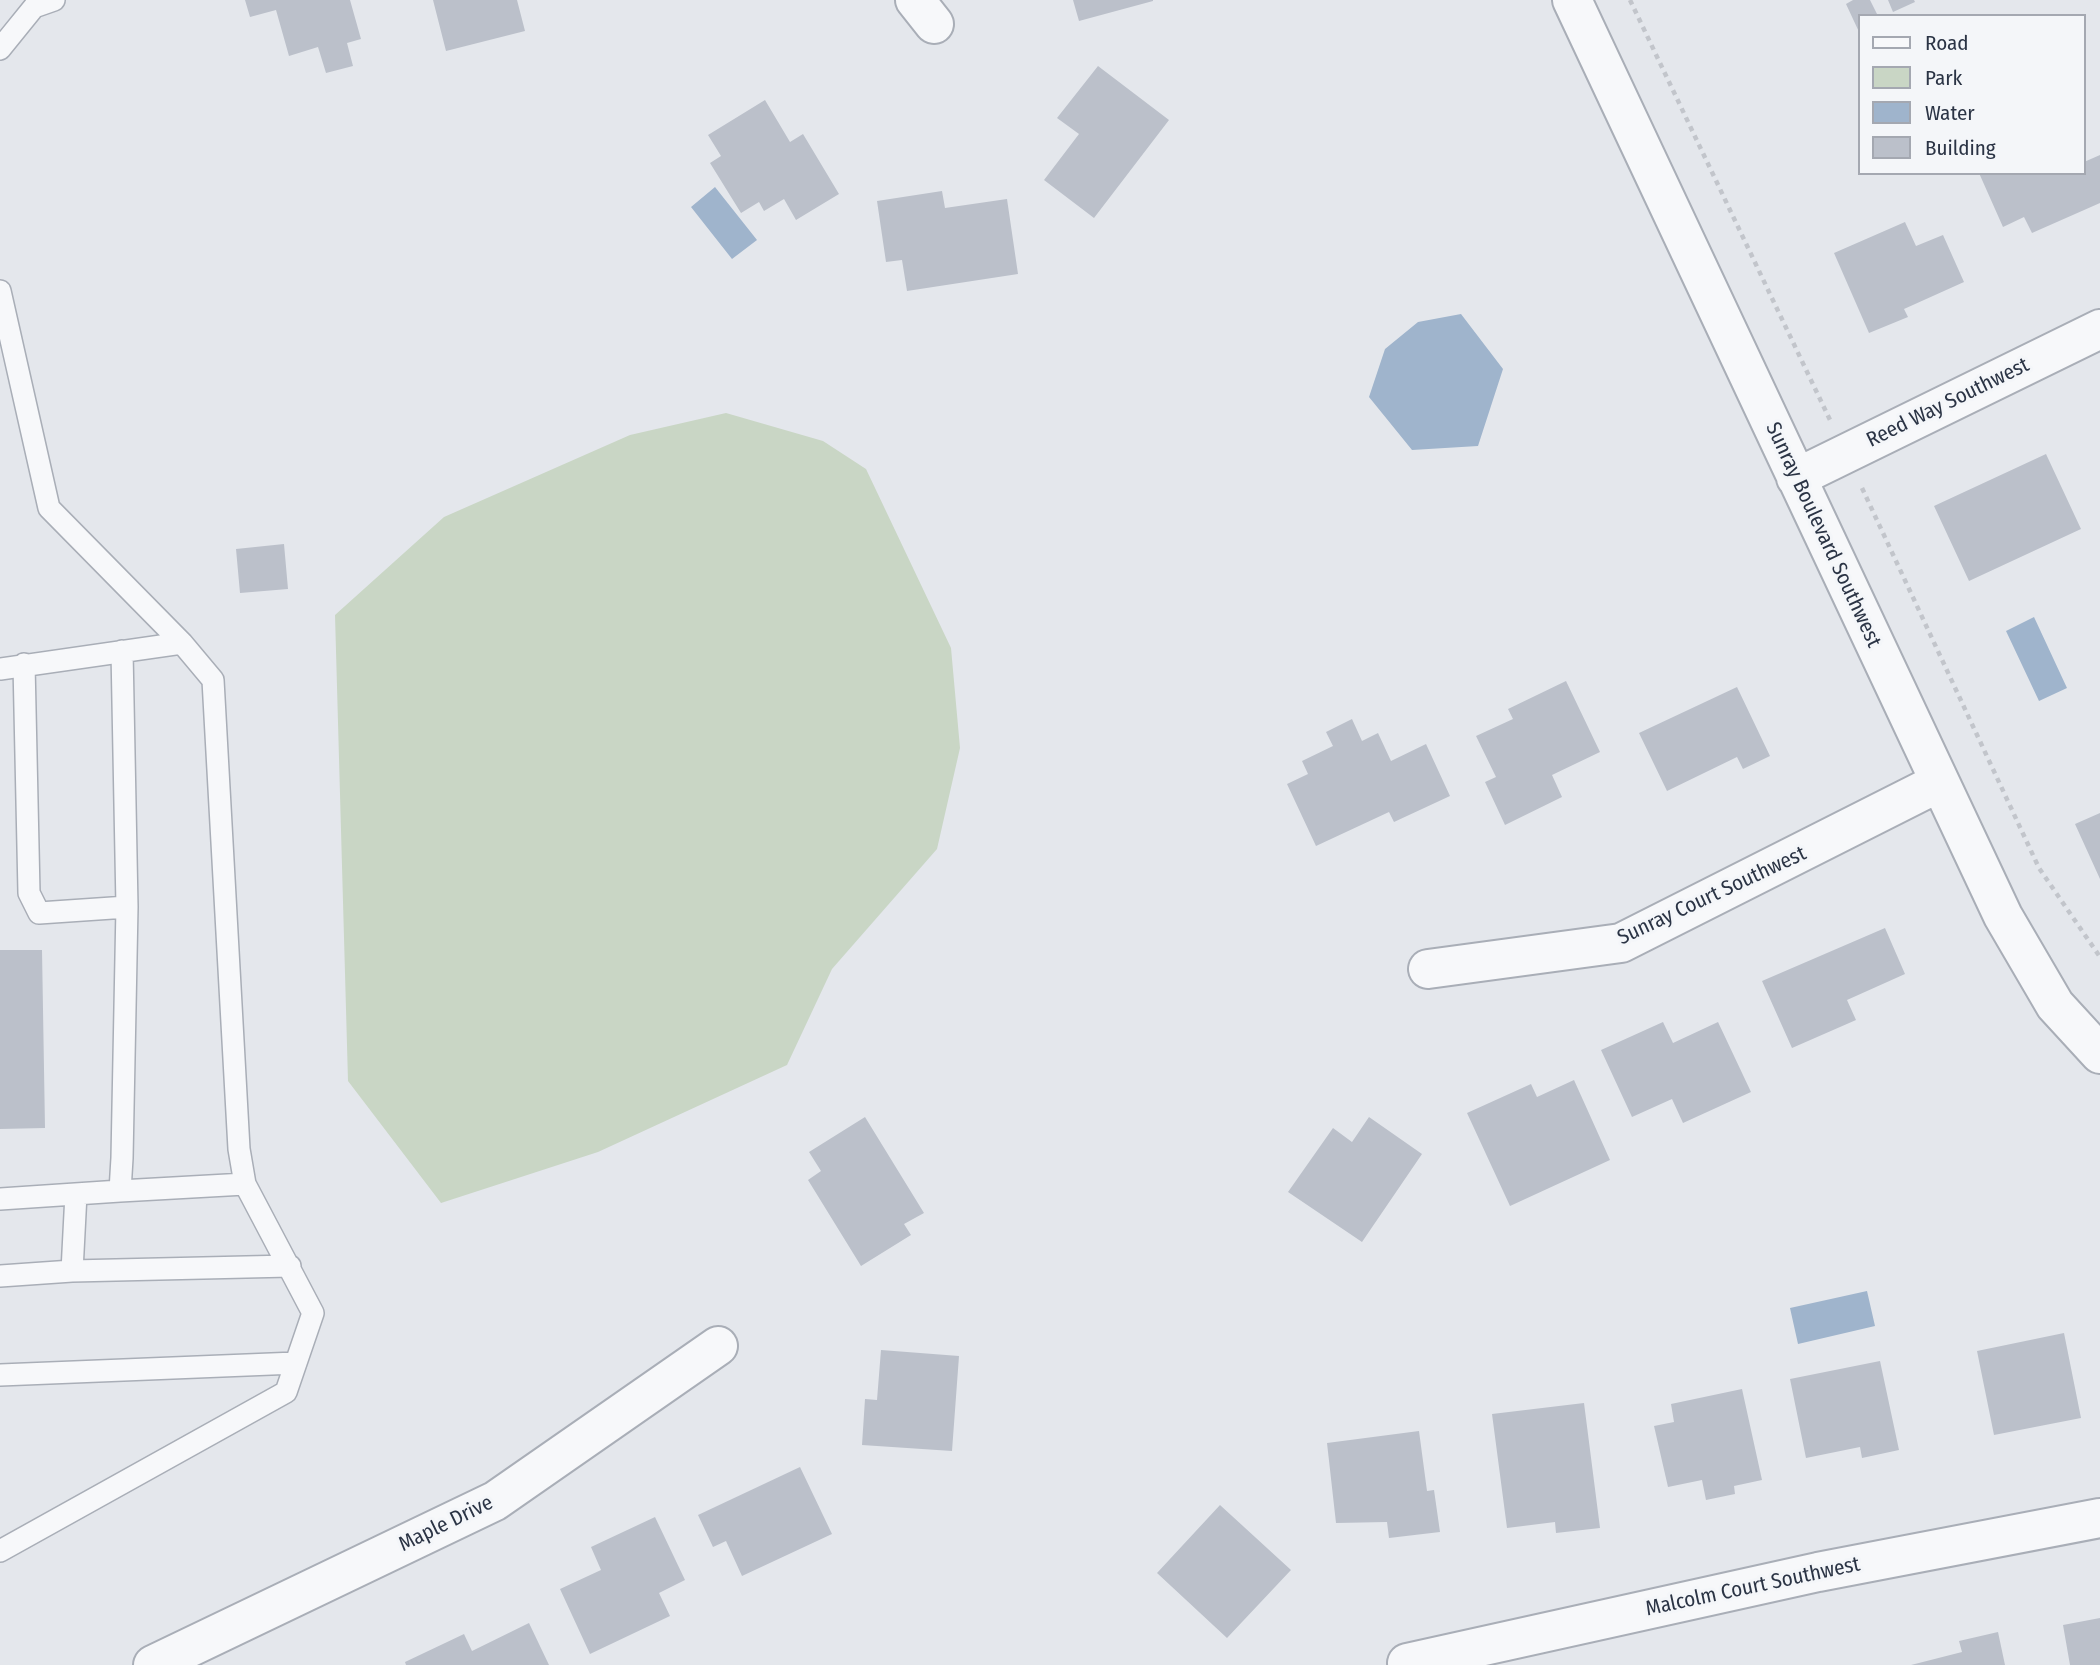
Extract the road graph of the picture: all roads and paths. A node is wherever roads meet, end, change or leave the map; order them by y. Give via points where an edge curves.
1 (54, 0) edge
2 (1572, 0) edge
3 (0, 49) edge
4 (0, 290) edge
5 (4, 323) edge
6 (2100, 329) edge
7 (1796, 478) junction
8 (182, 643) junction
9 (122, 651) junction
10 (24, 664) junction
11 (0, 669) edge
12 (1940, 782) junction
13 (127, 907) junction
14 (1428, 969) dead end
15 (2100, 1054) edge
16 (245, 1184) junction
17 (120, 1191) junction
18 (76, 1194) junction
19 (0, 1199) edge
20 (290, 1266) junction
21 (72, 1271) junction
22 (0, 1276) edge
23 (718, 1346) dead end
24 (296, 1363) junction
25 (0, 1375) edge
26 (2100, 1518) edge
27 (0, 1551) edge
28 (1407, 1663) dead end
29 (153, 1665) edge

1 - 3 lane via 34,7
2 - 7 street, Sunray Boulevard Southwest
4 - 5 lane
5 - 8 lane via 49,508
6 - 7 street, Reed Way Southwest
7 - 12 street, Sunray Boulevard Southwest
8 - 9 lane
8 - 16 lane via 213,680 239,1149
9 - 10 lane
9 - 13 lane
10 - 11 lane
10 - 13 lane via 29,893 38,913
12 - 14 street, Sunray Court Southwest via 1621,943
12 - 15 street, Sunray Boulevard Southwest via 2003,916 2042,983 2055,1005
13 - 17 lane
16 - 17 lane
16 - 20 lane
17 - 18 lane
18 - 19 lane
18 - 21 lane
20 - 21 lane
20 - 24 lane via 313,1313
21 - 22 lane
23 - 29 street, Maple Drive via 495,1501
24 - 25 lane
24 - 27 lane via 286,1392
26 - 28 street, Malcolm Court Southwest via 1818,1572

